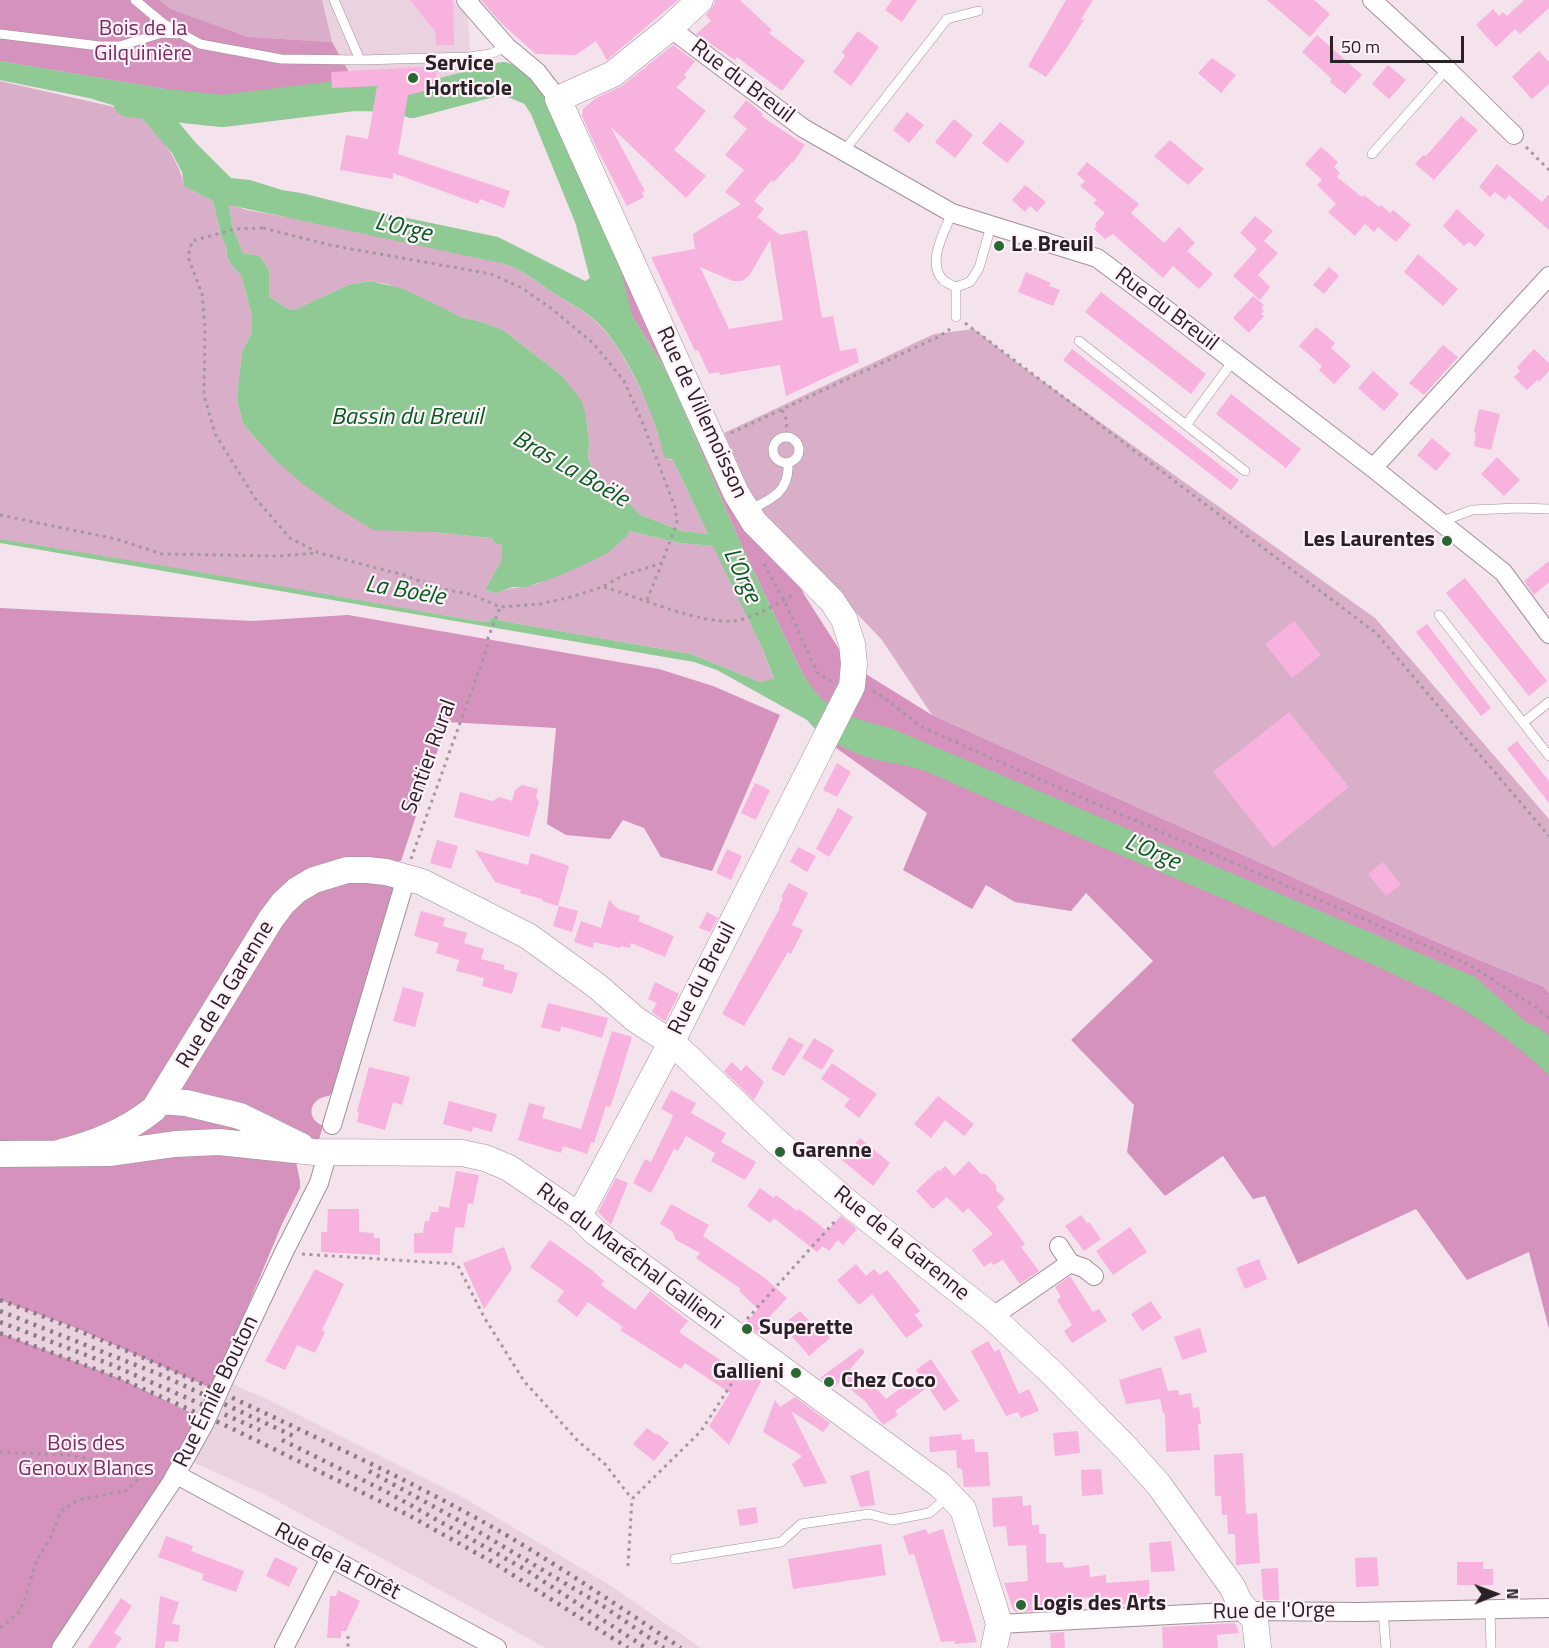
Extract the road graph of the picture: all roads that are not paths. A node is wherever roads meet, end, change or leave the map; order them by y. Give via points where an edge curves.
1 (135, 0) edge
2 (334, 0) edge
3 (466, 0) edge
4 (700, 0) edge
5 (1372, 0) edge
6 (978, 11) dead end
7 (670, 28) junction
8 (0, 34) edge
9 (182, 34) junction
10 (507, 47) junction
11 (360, 60) junction
12 (1447, 69) junction
13 (558, 99) junction
14 (1514, 135) road end
15 (844, 151) junction
16 (1372, 154) dead end
17 (952, 213) junction
18 (991, 226) junction
19 (1549, 276) edge
20 (956, 286) junction
21 (956, 318) road end
22 (1079, 341) dead end
23 (1233, 361) junction
24 (1186, 425) junction
25 (788, 463) junction
26 (1373, 468) junction
27 (1245, 471) dead end
28 (1549, 509) edge
29 (747, 511) junction
30 (1440, 522) junction
31 (1439, 615) dead end
32 (1549, 634) edge
33 (847, 696) joint
34 (1549, 702) edge
35 (1524, 722) junction
36 (1549, 756) edge
37 (406, 878) junction
38 (671, 1043) junction
39 (157, 1105) junction
40 (332, 1125) dead end
41 (175, 1144) junction
42 (321, 1152) junction
43 (58, 1153) junction
44 (0, 1154) edge
45 (579, 1216) junction
46 (1059, 1246) dead end
47 (1070, 1263) junction
48 (1094, 1276) dead end
49 (992, 1317) junction
50 (174, 1479) junction
51 (950, 1495) junction
52 (330, 1558) junction
53 (675, 1559) dead end
54 (1549, 1608) edge
55 (1490, 1610) junction
56 (1246, 1611) junction
57 (1383, 1611) junction
58 (997, 1636) edge
59 (61, 1648) edge
60 (284, 1648) edge
61 (497, 1648) edge
62 (1258, 1648) edge
63 (1386, 1648) edge
64 (1491, 1648) edge

1 - 9 lane
2 - 11 lane
3 - 10 street
4 - 7 main road
5 - 12 street
6 - 15 lane via 947,19
7 - 13 main road via 613,74
7 - 15 street, Rue du Breuil via 803,128
8 - 9 lane via 100,46 120,46 162,33
9 - 11 lane via 200,44 281,59
10 - 11 lane via 469,57
10 - 13 street via 537,72
12 - 14 street
12 - 16 lane
13 - 29 main road, Rue de Villemoisson via 711,442
15 - 17 street, Rue du Breuil
17 - 18 street, Rue du Breuil
17 - 20 lane via 936,258 943,280
18 - 20 lane via 979,268 970,282
18 - 23 street, Rue du Breuil via 1097,258
19 - 26 street
20 - 21 lane
22 - 24 lane
23 - 24 lane
23 - 26 street, Rue du Breuil
24 - 27 lane
25 - 25 lane via 799,450 795,441 787,437 777,441 773,450 778,460
25 - 29 lane via 789,475 778,494
26 - 30 street, Rue du Breuil
28 - 30 lane via 1472,510
29 - 33 main road, Rue de Villemoisson via 844,619 854,664
30 - 32 street, Rue du Breuil via 1503,572
31 - 35 lane
33 - 38 main road, Rue du Breuil
34 - 35 lane
35 - 36 lane
37 - 38 main road, Rue de la Garenne via 423,882 528,936
37 - 39 main road, Rue de la Garenne via 386,872 347,870 297,890 271,919
37 - 40 street
38 - 45 main road, Rue du Breuil
38 - 49 main road, Rue de la Garenne via 852,1208
39 - 41 main road
39 - 42 main road, Rue du Maréchal Gallieni via 194,1105 240,1116
39 - 43 main road, Rue de la Garenne via 114,1135
41 - 42 main road, Rue du Maréchal Gallieni via 219,1142
41 - 43 main road, Rue du Maréchal Gallieni via 111,1153
42 - 45 main road, Rue du Maréchal Gallieni via 462,1153 485,1158 509,1168
42 - 50 street, Rue Émile Bouton, bridge via 319,1183
43 - 44 main road
45 - 51 main road, Rue du Maréchal Gallieni via 595,1232
46 - 47 street
47 - 48 street
47 - 49 street
49 - 56 main road, Rue de la Garenne via 1054,1375 1159,1485
50 - 52 street, Rue de la Forêt
50 - 59 street, Rue Émile Bouton
51 - 53 lane via 929,1513 892,1520 869,1515 801,1524 781,1542
51 - 58 main road, Rue du Maréchal Gallieni via 963,1509
52 - 60 street
52 - 61 street, Rue de la Forêt
54 - 55 street, Rue de l'Orge
55 - 57 street, Rue de l'Orge
55 - 64 lane
56 - 57 street, Rue de l'Orge
56 - 58 street, Rue de l'Orge
56 - 62 main road, Rue de la Garenne via 1255,1620
57 - 63 lane

